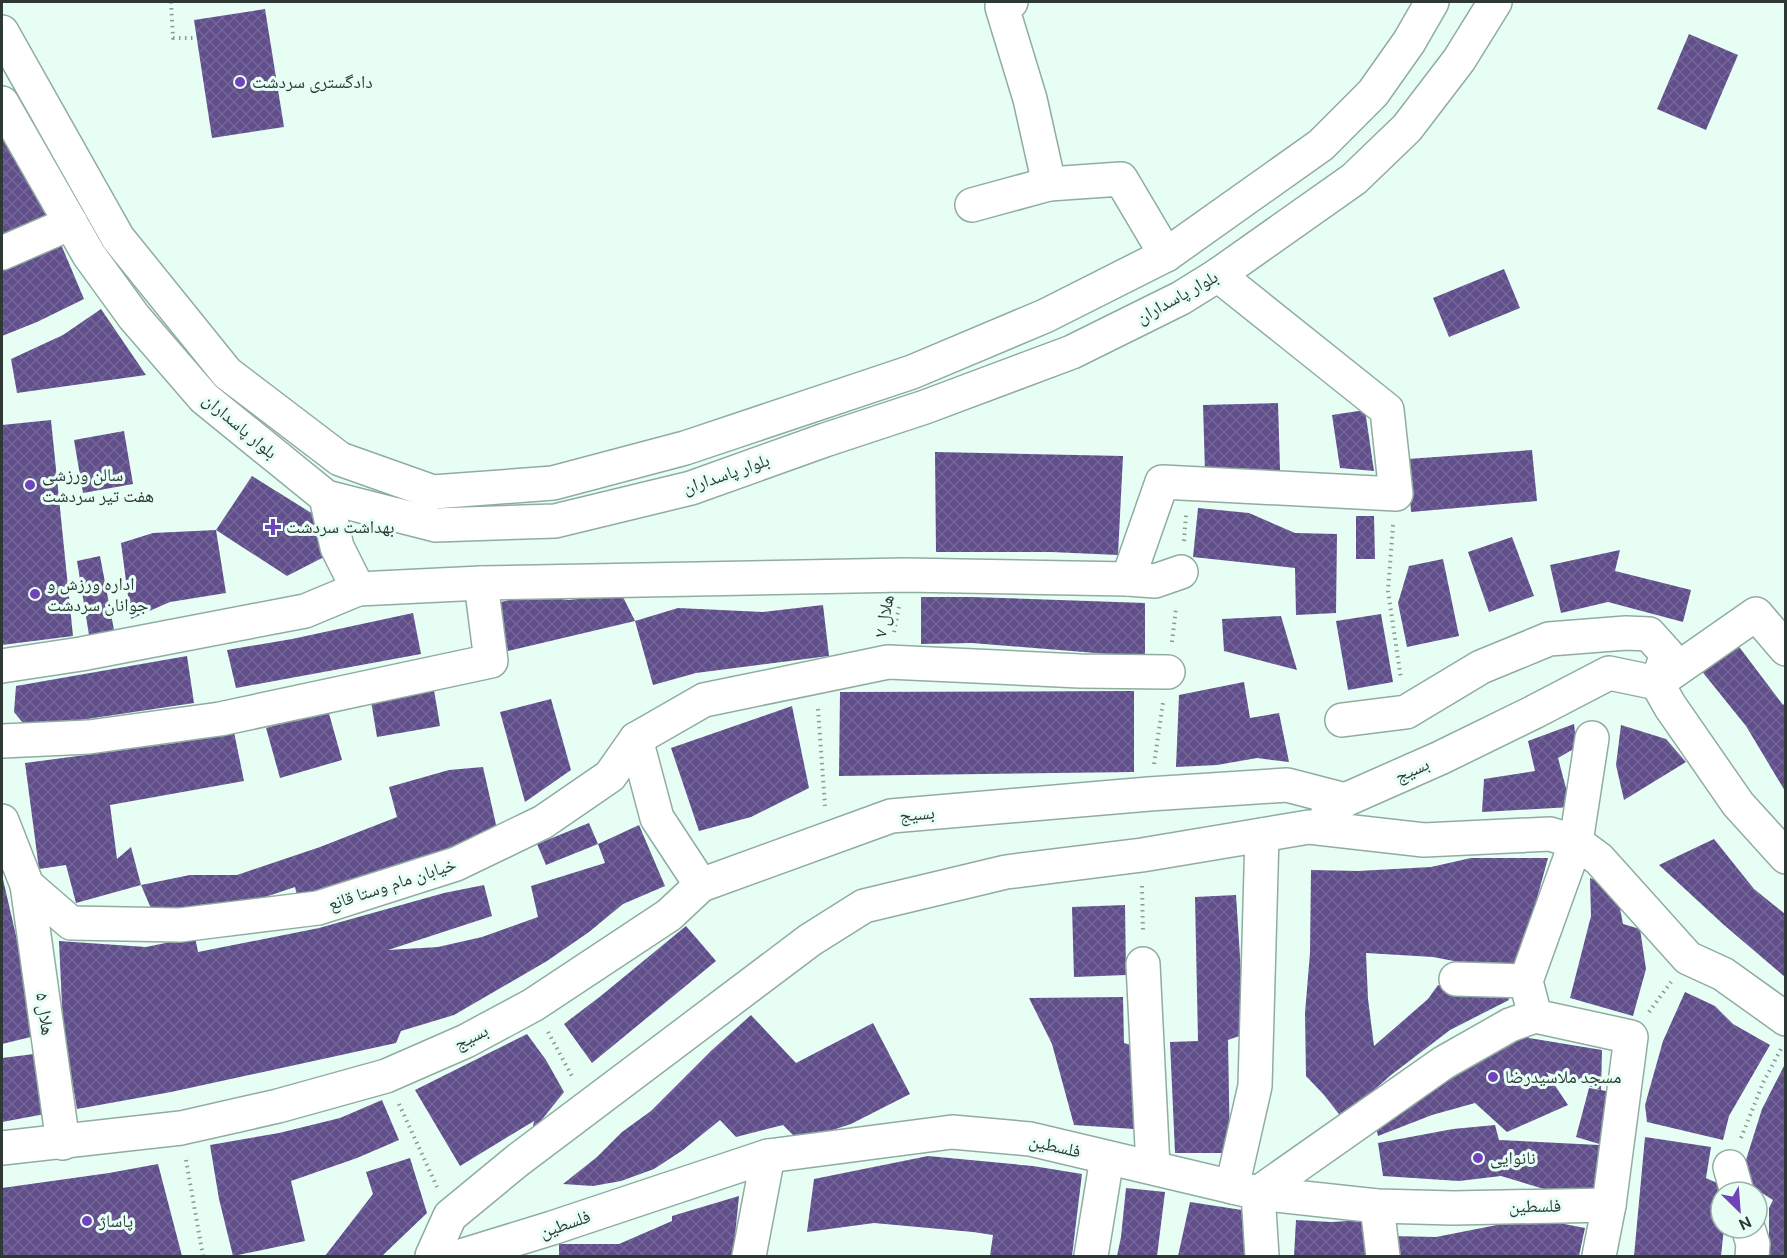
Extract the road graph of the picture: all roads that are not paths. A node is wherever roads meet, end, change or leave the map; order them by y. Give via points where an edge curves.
1 (1011, 2) edge
2 (1432, 2) edge
3 (1495, 2) edge
4 (4, 42) edge
5 (2, 103) edge
6 (1321, 145) junction
7 (1353, 178) junction
8 (1049, 184) junction
9 (972, 205) dead end
10 (110, 226) junction
11 (78, 235) junction
12 (1173, 250) junction
13 (2, 253) edge
14 (1211, 279) junction
15 (912, 372) junction
16 (814, 405) junction
17 (925, 407) junction
18 (825, 440) junction
19 (326, 497) junction
20 (1181, 572) road end
21 (1128, 579) junction
22 (481, 583) junction
23 (358, 590) junction
24 (1785, 649) edge
25 (2, 666) edge
26 (1168, 672) dead end
27 (1657, 683) junction
28 (1342, 720) dead end
29 (1592, 738) dead end
30 (636, 739) junction
31 (2, 741) edge
32 (1345, 800) junction
33 (2, 821) edge
34 (1309, 826) junction
35 (1262, 835) junction
36 (1576, 842) junction
37 (1785, 857) edge
38 (27, 885) junction
39 (701, 885) junction
40 (1143, 964) road end
41 (1456, 979) dead end
42 (1526, 981) junction
43 (1535, 1016) junction
44 (1785, 1018) edge
45 (63, 1143) junction
46 (2, 1149) edge
47 (768, 1156) junction
48 (1107, 1158) junction
49 (1153, 1167) junction
50 (1245, 1190) junction
51 (1609, 1204) junction
52 (1377, 1206) junction
53 (1752, 1240) edge
54 (432, 1257) edge
55 (461, 1257) edge
56 (749, 1257) edge
57 (1091, 1257) edge
58 (1262, 1257) edge
59 (1383, 1257) edge
60 (1599, 1257) edge
61 (1752, 1257) edge

1 - 8 street via 1002,7 1030,99
2 - 6 street, بلوار پاسداران via 1373,93
3 - 7 street, بلوار پاسداران via 1459,60 1407,128
4 - 10 street, بلوار پاسداران
5 - 11 street, بلوار پاسداران
6 - 7 street via 1329,170
6 - 12 street, بلوار پاسداران
7 - 14 street, بلوار پاسداران
8 - 9 street
8 - 12 street via 1121,179
10 - 11 street via 91,224
10 - 16 street, بلوار پاسداران via 227,373 340,459 433,492 553,483 685,448
11 - 13 street
11 - 19 street, بلوار پاسداران via 134,317 204,398
12 - 14 street via 1192,249 1201,257
12 - 15 street, بلوار پاسداران via 1045,316
14 - 17 street, بلوار پاسداران via 1072,352
14 - 21 street via 1387,410 1396,494 1162,482
15 - 16 street, بلوار پاسداران
15 - 17 street via 908,393
16 - 18 street via 828,420
17 - 18 street, بلوار پاسداران
18 - 19 street, بلوار پاسداران via 692,488 555,521 436,525
19 - 23 street via 337,547
20 - 21 street via 1155,581
21 - 22 street via 905,575
22 - 23 street
22 - 31 street via 491,661 220,719 89,737
23 - 25 street via 305,611
24 - 27 street via 1756,614
26 - 30 street via 888,662 704,700
27 - 28 street via 1667,654 1649,634 1550,639 1481,668 1406,712
27 - 32 street, بسیج via 1610,673 1440,758
27 - 37 street via 1738,804
29 - 36 street
30 - 38 street, خیابان مام وستا قانع via 610,776 543,822 456,864 318,908 180,925 71,923
30 - 39 street via 657,818
32 - 34 street
32 - 39 street, بسیج via 1287,785 891,816
33 - 38 street, خیابان مام وستا قانع
34 - 35 street
34 - 36 street via 1424,840 1550,834
35 - 50 street via 1256,1086
35 - 54 street via 1006,872 864,906 810,940 518,1160 450,1216
36 - 42 street
36 - 44 street via 1599,860 1688,958 1723,974
38 - 45 street, هلال ۵
39 - 45 street, بسیج via 669,915 533,1005 466,1041 386,1076 181,1128
40 - 49 street
41 - 42 street
42 - 43 street
43 - 50 street via 1510,1025 1443,1064
43 - 51 street via 1631,1037
45 - 46 street, بسیج
47 - 48 street, فلسطین via 952,1132 1030,1139
47 - 55 street, فلسطین
47 - 56 street
48 - 49 street, فلسطین
48 - 57 street
49 - 50 street, فلسطین
50 - 52 street, فلسطین
50 - 58 street
51 - 52 street, فلسطین
51 - 60 street
52 - 59 street
53 - 61 street

